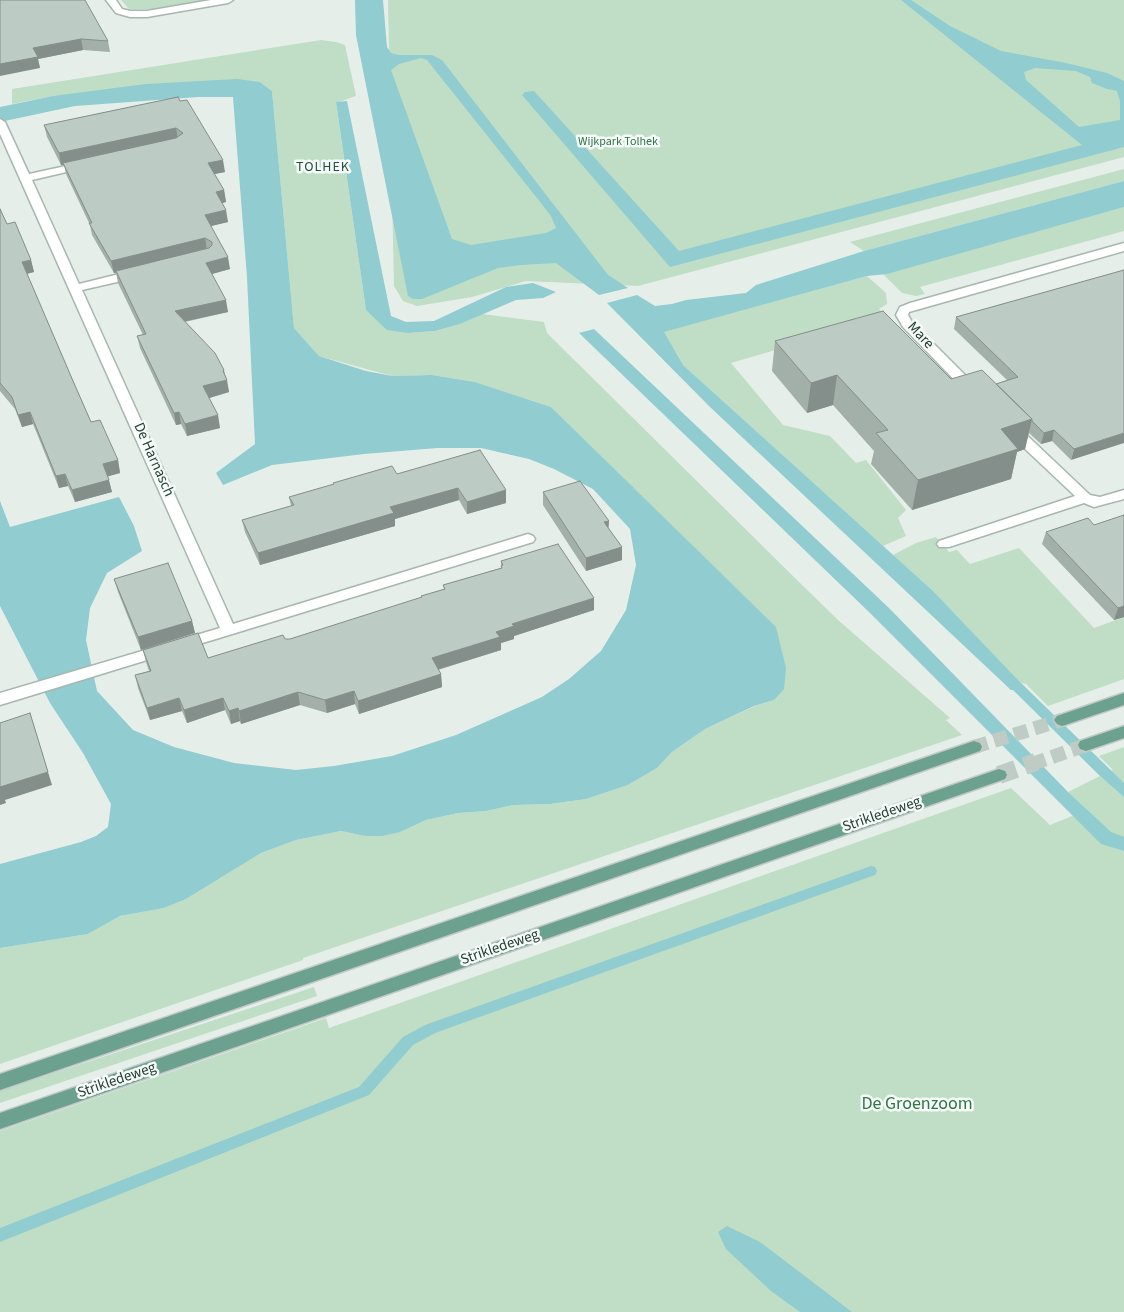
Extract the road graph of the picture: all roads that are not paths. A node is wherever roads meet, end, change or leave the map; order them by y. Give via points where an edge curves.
1 (111, 0) edge
2 (228, 0) edge
3 (2, 127) edge
4 (93, 164) edge
5 (26, 178) junction
6 (1124, 247) edge
7 (151, 270) edge
8 (76, 288) junction
9 (980, 397) edge
10 (1000, 417) edge
11 (1124, 494) edge
12 (1085, 498) junction
13 (528, 539) dead end
14 (944, 544) dead end
15 (229, 631) junction
16 (5, 698) edge
17 (1124, 699) edge
18 (1062, 720) tunnel mouth
19 (1124, 732) edge
20 (1086, 745) tunnel mouth
21 (974, 747) tunnel mouth
22 (999, 775) tunnel mouth
23 (0, 1082) edge
24 (0, 1121) edge

1 - 2 street via 119,11 147,14
3 - 5 street, De Harnasch
4 - 5 street
5 - 8 street, De Harnasch
6 - 9 street, Mare via 904,310 902,315 907,324
7 - 8 street
8 - 15 street, De Harnasch
10 - 12 street
11 - 12 street via 1094,502
12 - 14 street
13 - 15 street
15 - 16 street
17 - 18 main road
19 - 20 main road
21 - 23 main road
22 - 24 main road, Strikledeweg

